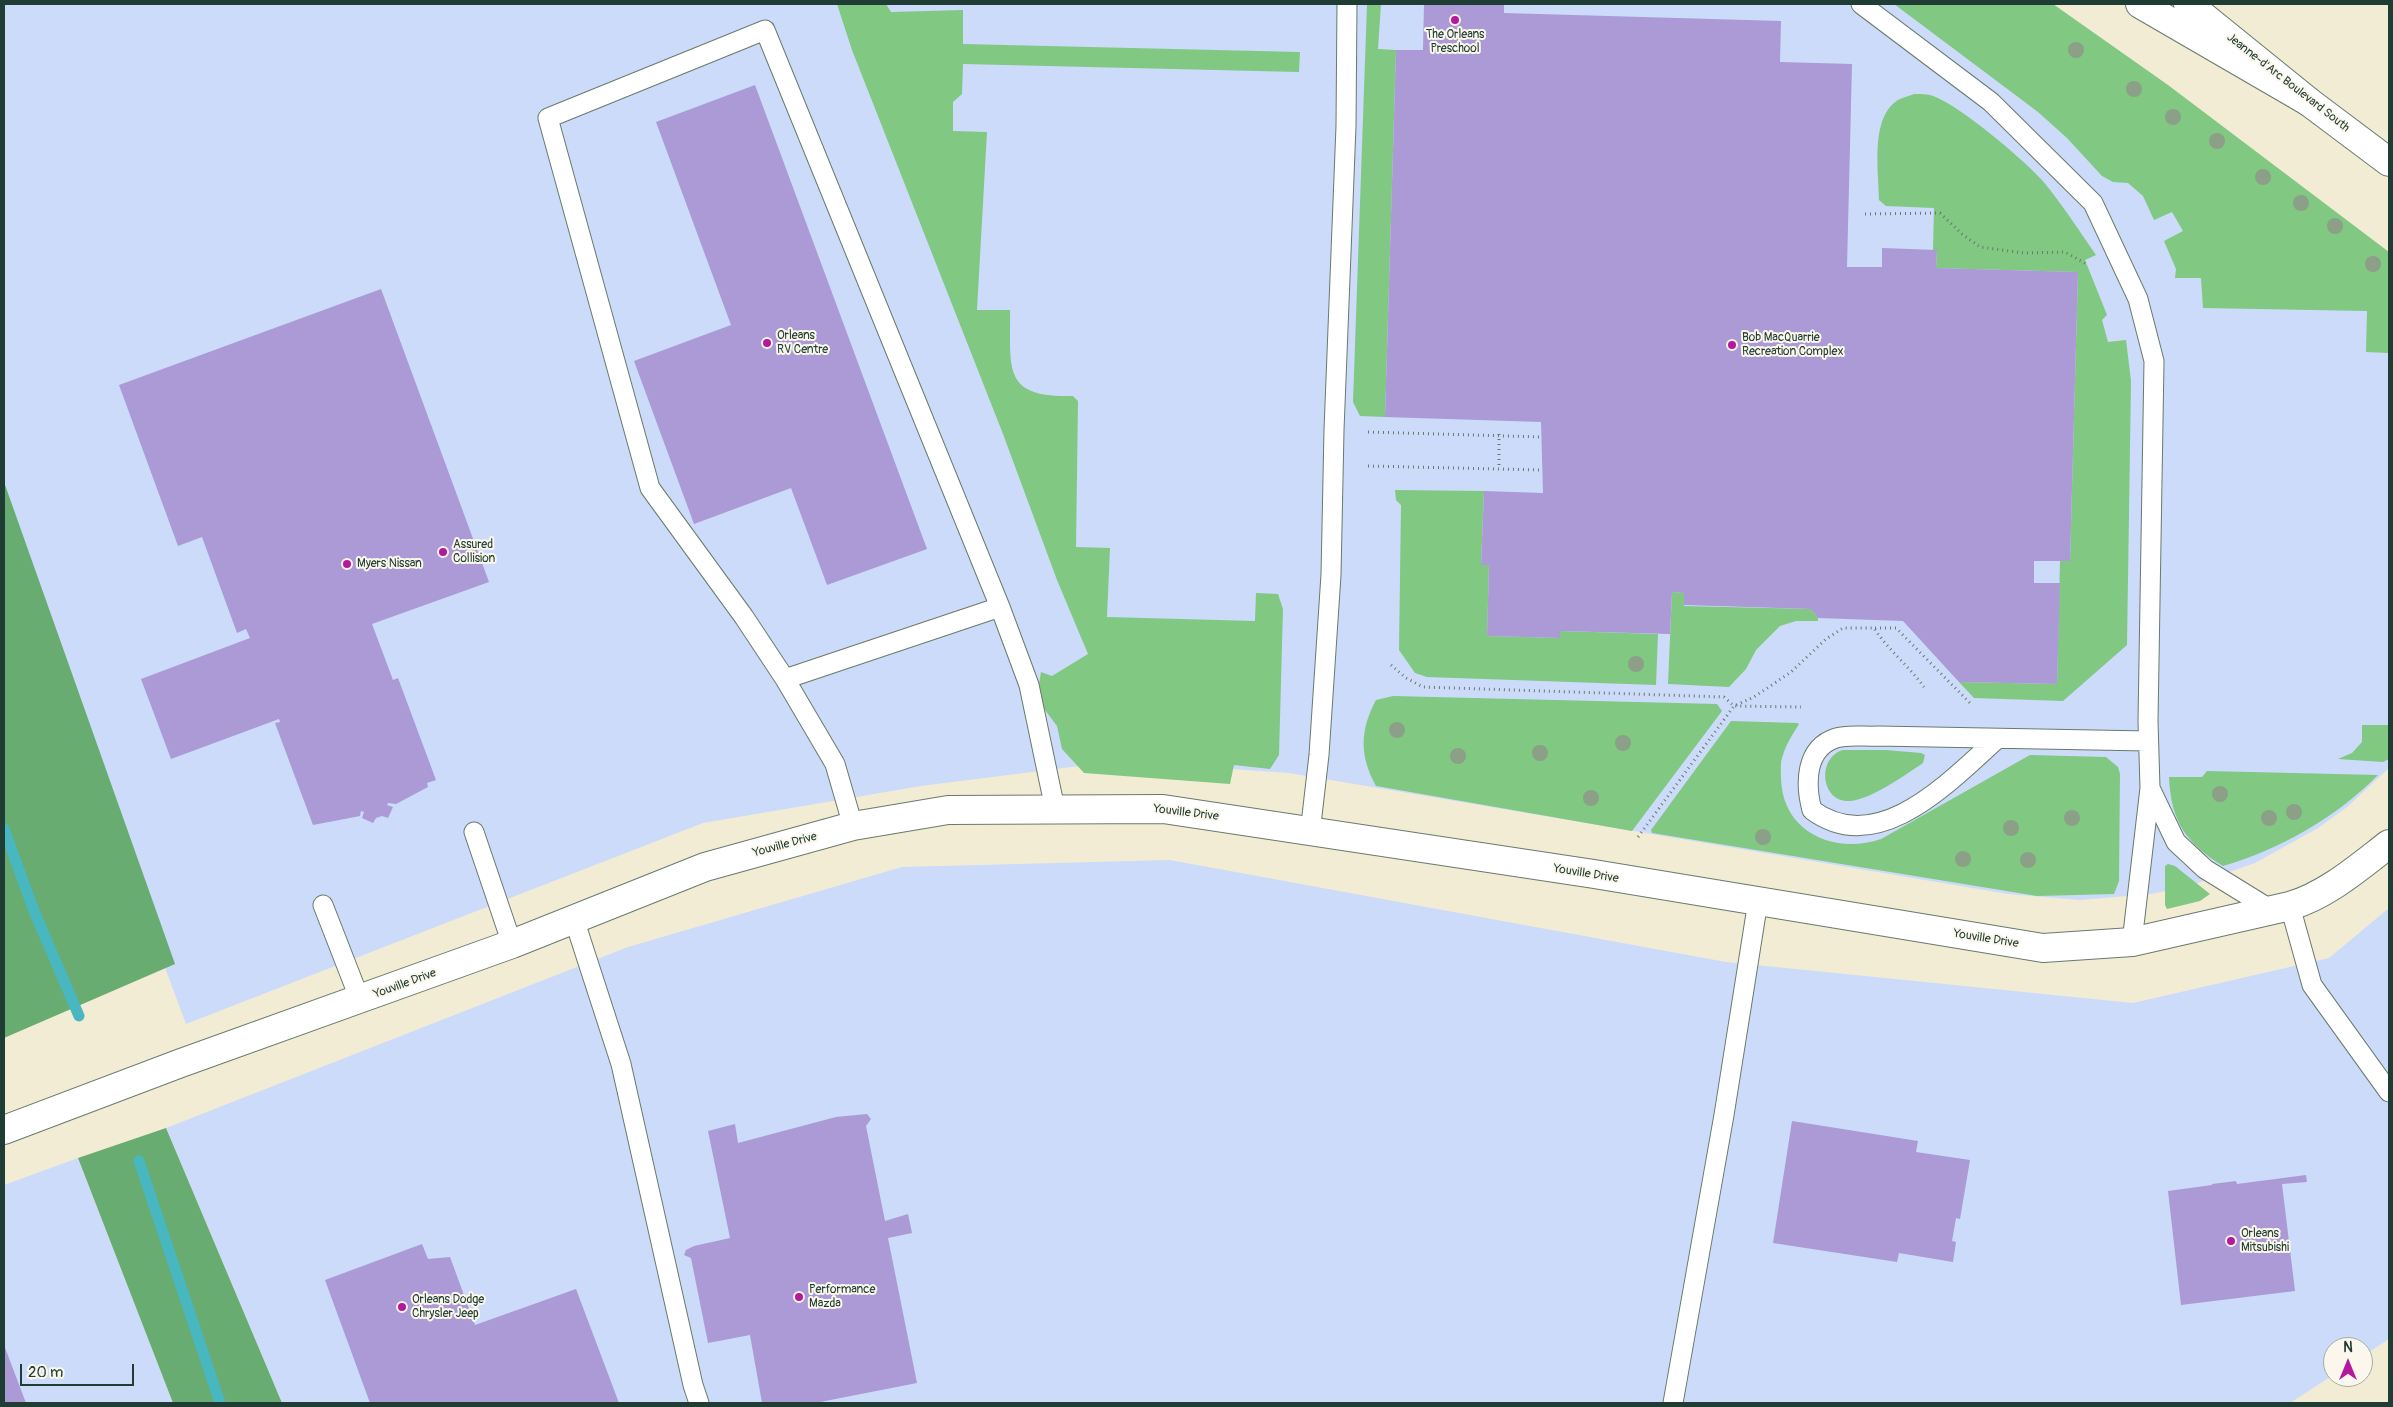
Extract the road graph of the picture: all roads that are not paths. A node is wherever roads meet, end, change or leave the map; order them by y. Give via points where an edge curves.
1 (1347, 4) edge
2 (1861, 4) edge
3 (2140, 4) edge
4 (2188, 4) edge
5 (2309, 102) junction
6 (2389, 162) edge
7 (1000, 607) junction
8 (784, 678) junction
9 (1997, 739) junction
10 (2148, 741) junction
11 (2150, 788) junction
12 (1055, 809) junction
13 (853, 826) junction
14 (474, 832) dead end
15 (1310, 833) junction
16 (2389, 844) edge
17 (1758, 901) junction
18 (323, 905) dead end
19 (2282, 909) junction
20 (574, 919) junction
21 (2132, 942) junction
22 (512, 944) junction
23 (360, 1000) junction
24 (2389, 1092) edge
25 (4, 1130) edge
26 (699, 1403) edge
27 (1673, 1403) edge

1 - 15 lane via 1331,575 1319,755
2 - 10 lane via 1991,102 2093,202 2138,299 2154,360
3 - 5 main road
4 - 5 main road, Jeanne-d'Arc Boulevard South
5 - 6 main road, Jeanne-d'Arc Boulevard South
7 - 8 lane
7 - 8 lane via 765,30 548,118 650,488
7 - 12 lane via 1029,686
8 - 13 lane via 835,764
9 - 9 lane via 1837,737 1824,744 1813,758 1807,774 1812,810 1838,825 1882,822 1910,810 1944,787
9 - 10 lane
10 - 11 lane
11 - 19 lane via 2176,842 2204,869
11 - 21 lane
12 - 13 main road, Youville Drive via 948,810
12 - 15 main road, Youville Drive via 1163,809
13 - 20 main road, Youville Drive via 705,867
14 - 22 lane
15 - 17 main road, Youville Drive
16 - 19 main road, Youville Drive via 2309,901
17 - 21 main road, Youville Drive via 2043,948
17 - 27 lane
18 - 23 lane
19 - 21 main road, Youville Drive
19 - 24 lane via 2312,984
20 - 22 main road, Youville Drive
20 - 26 lane via 622,1064
22 - 23 main road, Youville Drive
23 - 25 main road, Youville Drive

